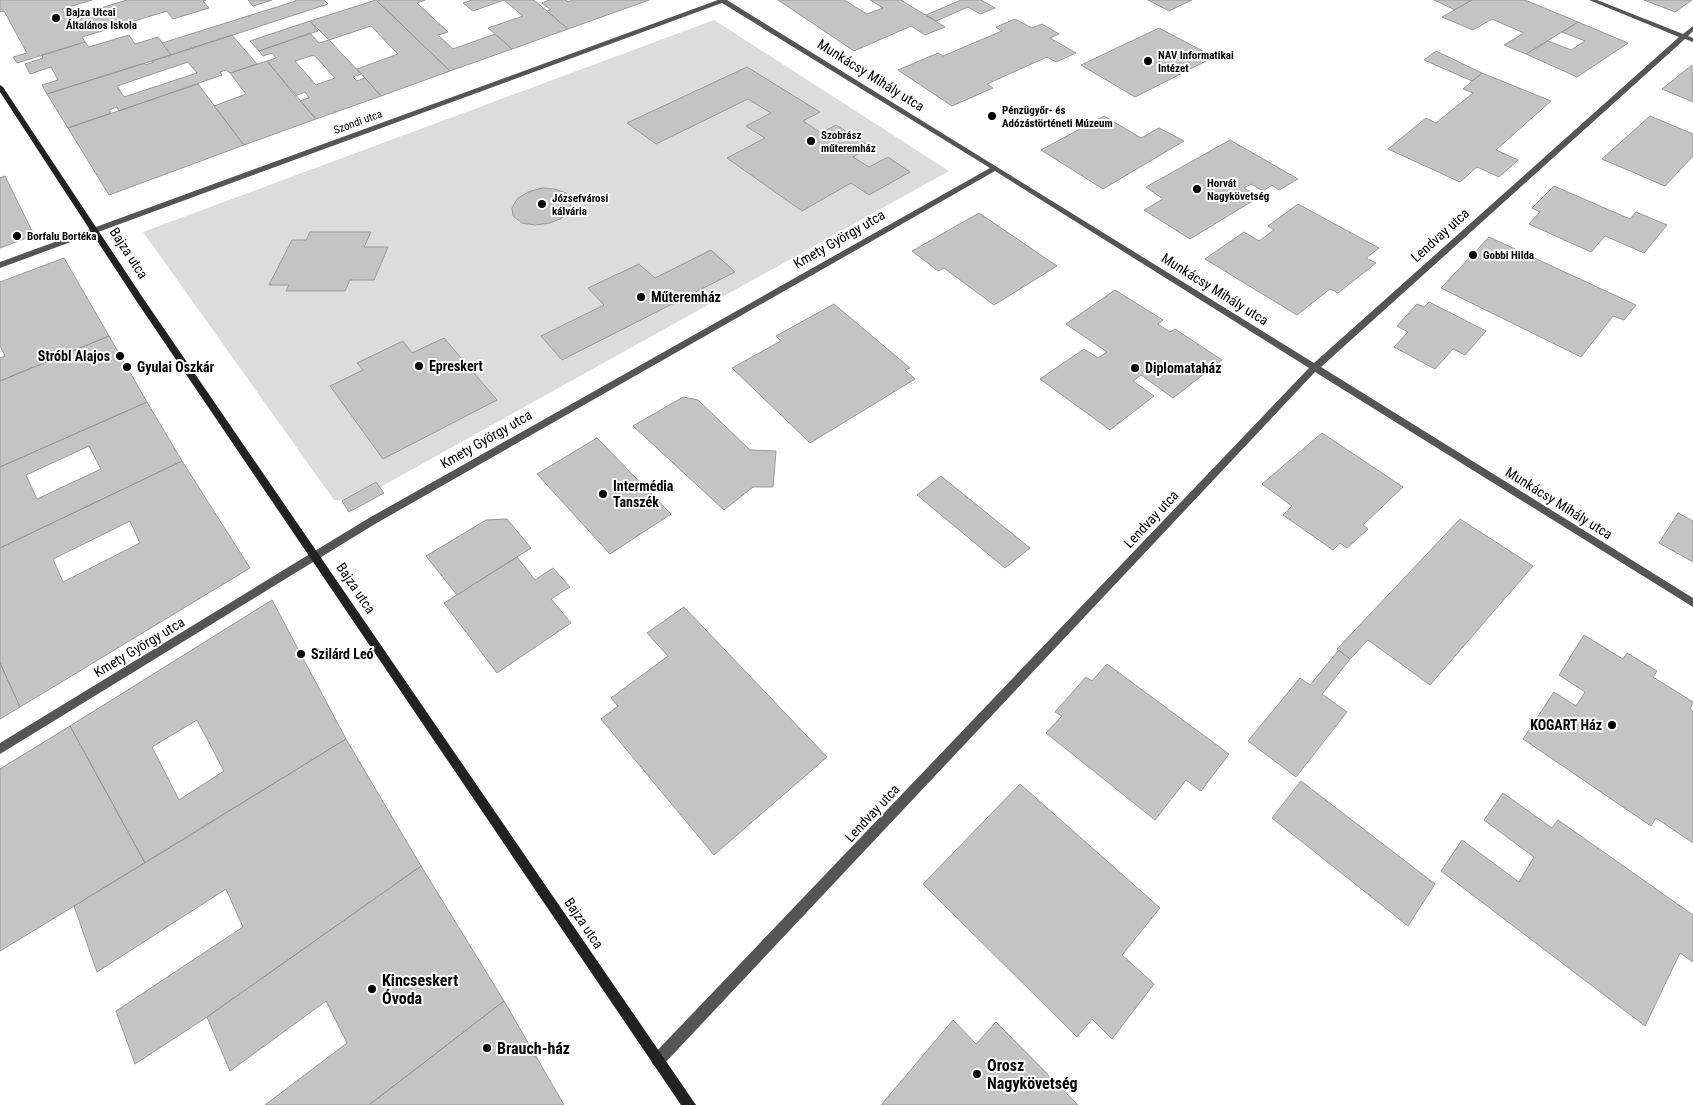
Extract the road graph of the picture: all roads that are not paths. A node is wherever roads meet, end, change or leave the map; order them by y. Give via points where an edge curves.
1 (723, 0) edge
2 (1592, 0) edge
3 (1693, 28) edge
4 (1683, 36) junction
5 (1693, 40) edge
6 (0, 87) edge
7 (995, 168) junction
8 (94, 230) junction
9 (0, 265) edge
10 (1315, 367) junction
11 (316, 557) junction
12 (1693, 603) edge
13 (0, 749) edge
14 (658, 1060) junction
15 (689, 1105) edge

1 - 7 street, Munkácsy Mihály utca
1 - 8 street, Szondi utca
2 - 4 street
3 - 4 street, Lendvay utca
4 - 5 street
4 - 10 street, Lendvay utca
6 - 8 street, Bajza utca
7 - 10 street, Munkácsy Mihály utca
7 - 11 street, Kmety György utca via 372,521
8 - 9 street, Szondi utca
8 - 11 street, Bajza utca
10 - 12 street, Munkácsy Mihály utca
10 - 14 street, Lendvay utca
11 - 13 street, Kmety György utca
11 - 14 street, Bajza utca
14 - 15 street, Bajza utca

